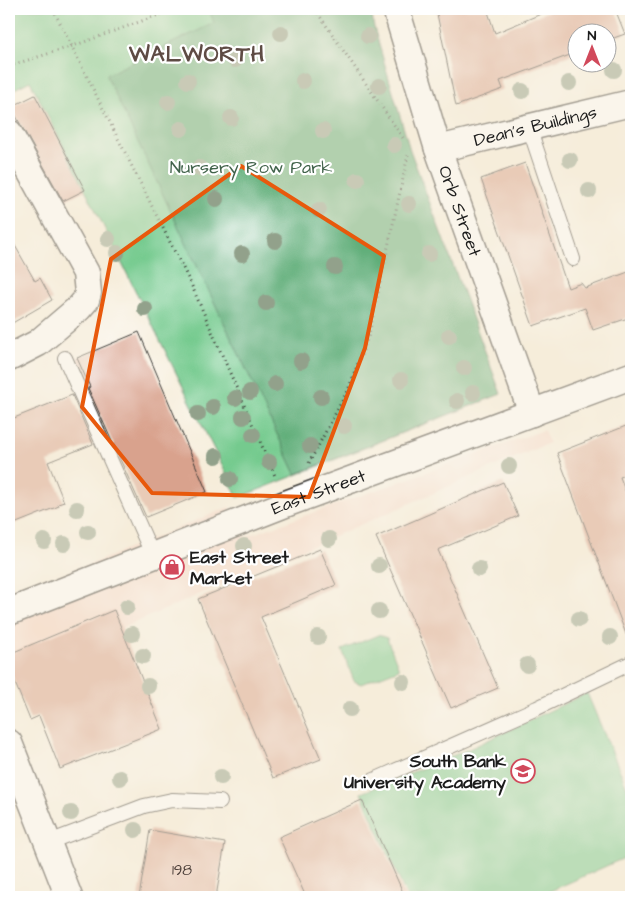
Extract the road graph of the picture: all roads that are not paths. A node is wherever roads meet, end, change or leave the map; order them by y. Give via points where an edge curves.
1 (396, 9) edge
2 (631, 103) edge
3 (529, 127) junction
4 (9, 133) edge
5 (438, 148) junction
6 (573, 258) dead end
7 (9, 358) edge
8 (65, 358) dead end
9 (631, 376) edge
10 (532, 413) junction
11 (153, 556) junction
12 (9, 612) edge
13 (631, 663) edge
14 (9, 743) edge
15 (372, 781) dead end
16 (220, 802) dead end
17 (49, 842) junction
18 (69, 897) edge

1 - 5 street, Orb Street
2 - 3 street, Dean's Buildings
3 - 5 street, Dean's Buildings
3 - 6 lane
4 - 7 street via 86,272 88,293 79,308 45,337
5 - 10 street, Orb Street
8 - 11 lane
9 - 10 street, East Street
10 - 11 street, East Street
11 - 12 street, East Street
13 - 15 lane
14 - 17 street
16 - 17 lane via 172,800 144,806
17 - 18 street

